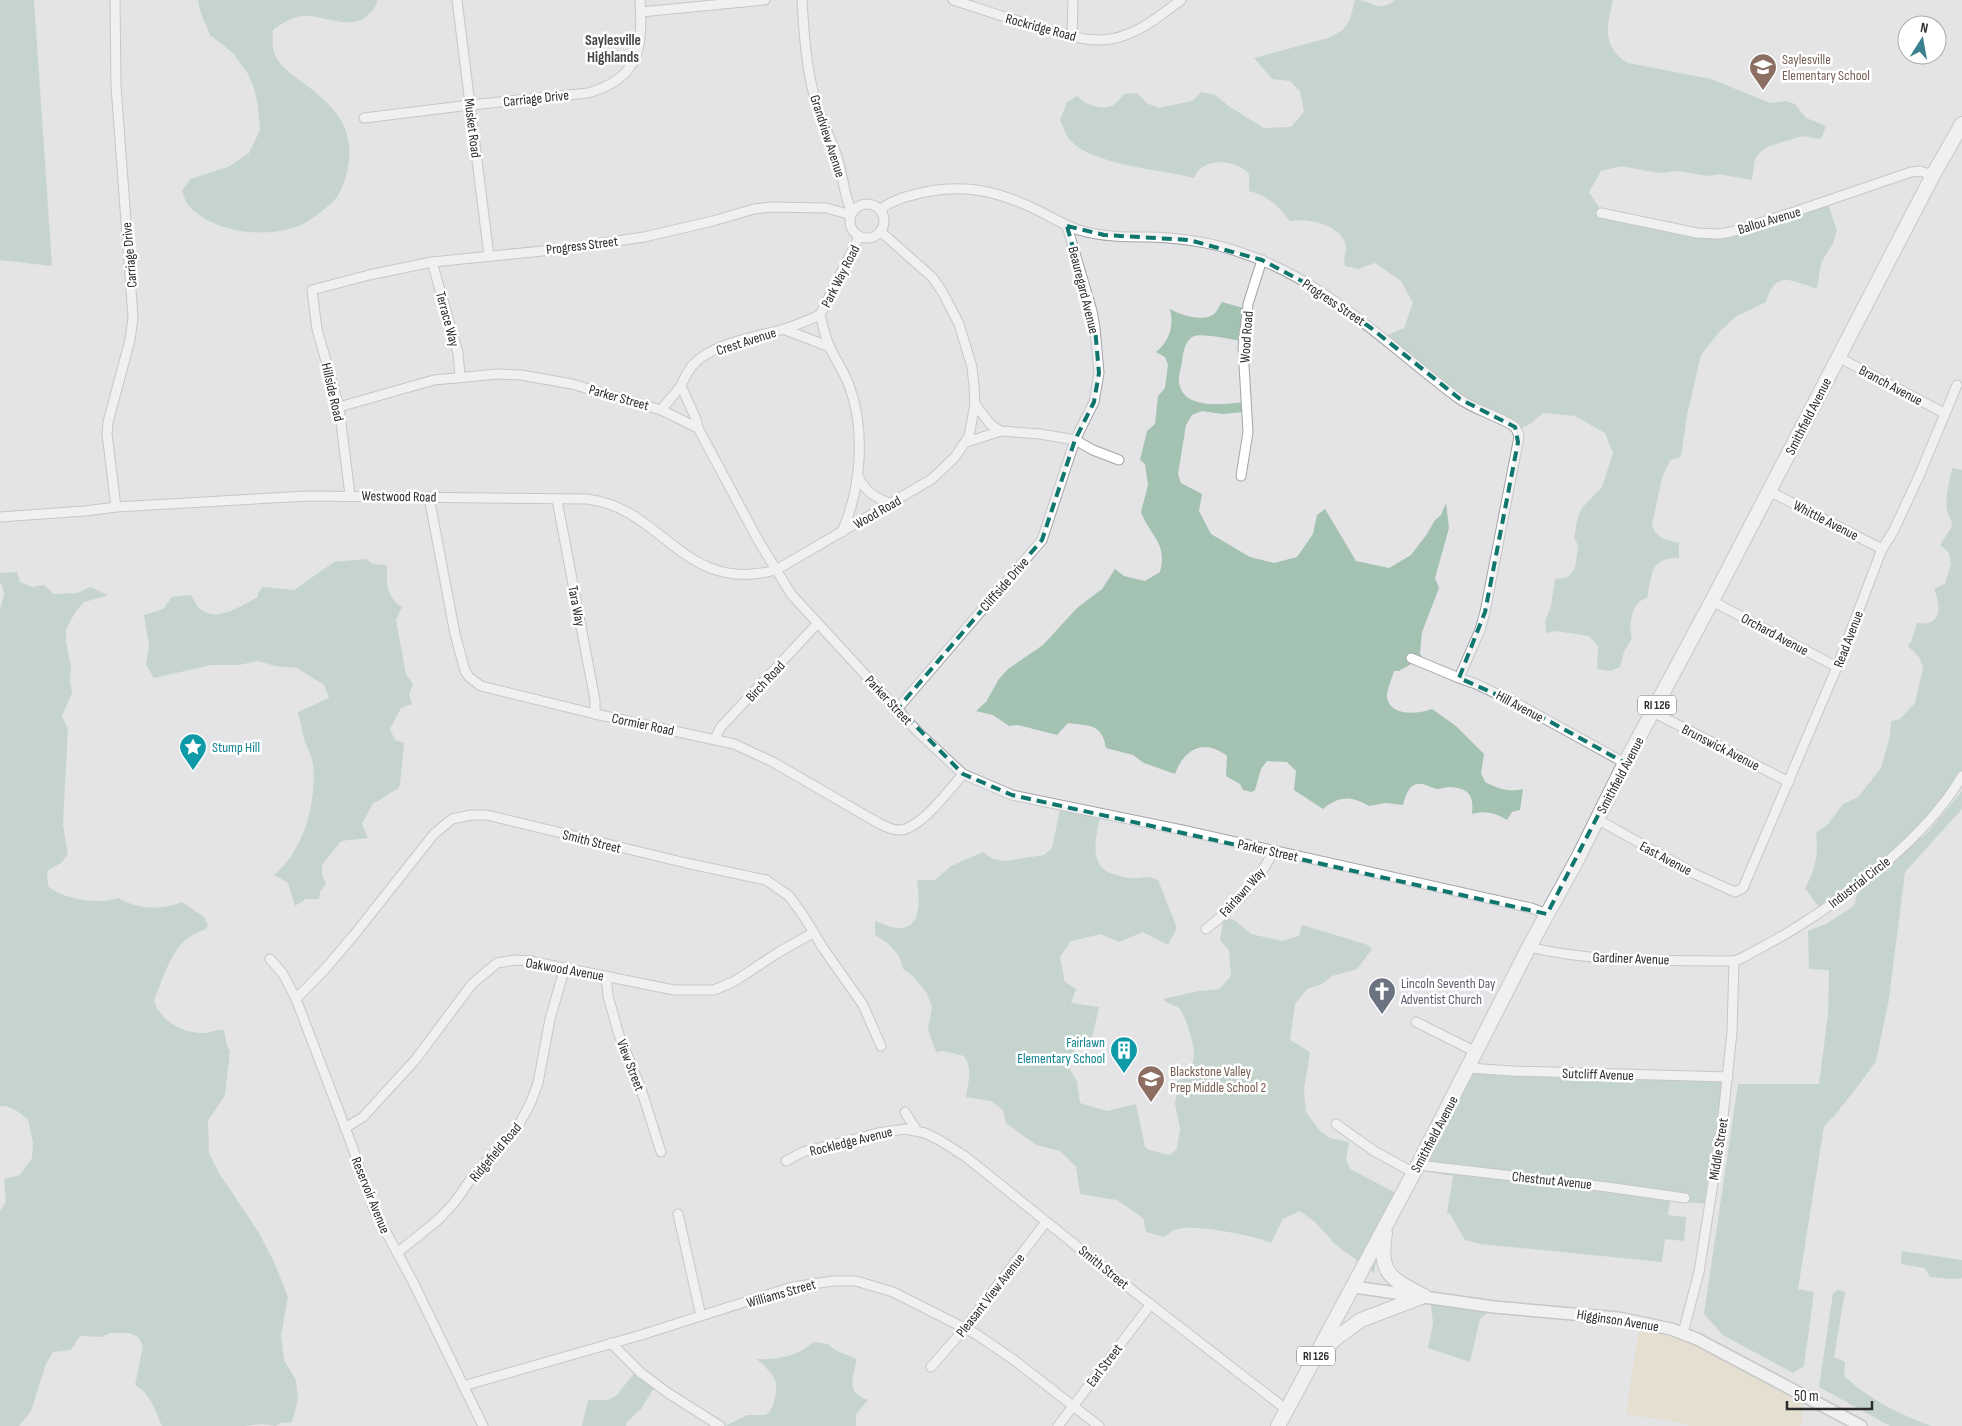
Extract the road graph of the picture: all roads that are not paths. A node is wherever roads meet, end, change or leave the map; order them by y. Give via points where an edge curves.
1 (115, 0) edge
2 (457, 0) edge
3 (640, 0) edge
4 (765, 0) edge
5 (802, 0) edge
6 (952, 0) edge
7 (1073, 0) edge
8 (1181, 0) edge
9 (641, 12) junction
10 (1072, 37) junction
11 (470, 105) junction
12 (364, 118) dead end
13 (1962, 124) edge
14 (1933, 175) junction
15 (880, 210) junction
16 (852, 213) junction
17 (1601, 213) dead end
18 (1067, 226) junction
19 (880, 231) junction
20 (859, 237) junction
21 (489, 256) junction
22 (1262, 260) junction
23 (432, 262) junction
24 (312, 290) joint
25 (820, 314) junction
26 (783, 329) junction
27 (830, 347) junction
28 (1838, 357) junction
29 (460, 376) junction
30 (1956, 385) dead end
31 (681, 386) junction
32 (975, 404) junction
33 (339, 407) junction
34 (661, 410) junction
35 (1944, 413) junction
36 (698, 428) junction
37 (1001, 431) junction
38 (1075, 440) junction
39 (967, 442) junction
40 (1119, 460) dead end
41 (858, 476) junction
42 (1241, 476) dead end
43 (1769, 491) junction
44 (350, 495) junction
45 (429, 497) junction
46 (557, 500) junction
47 (891, 504) junction
48 (116, 507) junction
49 (0, 517) edge
50 (842, 532) junction
51 (1882, 550) junction
52 (776, 570) junction
53 (1712, 601) junction
54 (817, 624) junction
55 (1411, 658) dead end
56 (1837, 667) junction
57 (1459, 678) junction
58 (898, 708) junction
59 (1653, 712) junction
60 (595, 714) junction
61 (714, 739) junction
62 (1625, 763) junction
63 (963, 774) junction
64 (1962, 776) edge
65 (1789, 782) junction
66 (1597, 819) junction
67 (1273, 852) junction
68 (1737, 892) joint
69 (1547, 914) junction
70 (1206, 928) dead end
71 (813, 933) junction
72 (1528, 948) junction
73 (270, 959) dead end
74 (1734, 961) junction
75 (565, 968) junction
76 (606, 976) junction
77 (296, 999) junction
78 (1416, 1022) dead end
79 (881, 1046) dead end
80 (1476, 1052) junction
81 (1468, 1068) junction
82 (1728, 1077) junction
83 (905, 1112) dead end
84 (1336, 1124) dead end
85 (345, 1128) junction
86 (917, 1131) junction
87 (662, 1152) dead end
88 (786, 1161) dead end
89 (1416, 1169) junction
90 (1685, 1198) dead end
91 (678, 1214) dead end
92 (1046, 1222) junction
93 (1387, 1223) junction
94 (397, 1253) junction
95 (1354, 1287) junction
96 (1424, 1296) junction
97 (1151, 1304) junction
98 (701, 1316) junction
99 (965, 1328) junction
100 (1683, 1333) junction
101 (611, 1343) junction
102 (1314, 1360) junction
103 (931, 1367) dead end
104 (463, 1386) junction
105 (1074, 1406) junction
106 (1287, 1410) junction
107 (483, 1426) edge
108 (720, 1426) edge
109 (1058, 1426) edge
110 (1099, 1426) edge
111 (1278, 1426) edge
112 (1861, 1426) edge

1 - 48 street, Carriage Drive via 116,96 133,317 108,422
2 - 11 street, Musket Road
3 - 9 street, Carriage Drive
4 - 9 street
5 - 16 street, Grandview Avenue via 814,99 834,147 845,198
6 - 10 street, Rockridge Road
7 - 10 street
8 - 10 street, Rockridge Road via 1143,28 1122,36 1098,40
9 - 11 street, Carriage Drive via 636,56 625,74 614,83 588,93
11 - 12 street, Carriage Drive
11 - 21 street, Musket Road
13 - 14 main road, Smithfield Avenue / RI 126
14 - 17 street, Ballou Avenue via 1911,172 1719,234 1698,233
14 - 28 main road, Smithfield Avenue / RI 126
15 - 16 street via 871,205 859,206
15 - 18 street, Progress Street via 888,203 920,193 944,188 975,188 1011,198
15 - 19 street via 883,220
16 - 20 street via 850,226
16 - 21 street, Progress Street via 827,208 763,208 644,237
18 - 22 street, Progress Street via 1104,235 1214,244
18 - 38 street, Beauregard Avenue via 1092,311 1099,373 1094,402
19 - 20 street via 873,237
19 - 32 street, Wood Road via 932,278 951,307 972,367
20 - 25 street, Park Way Road
21 - 23 street, Progress Street
22 - 42 street, Wood Road via 1248,304 1244,340 1248,432
22 - 57 street, Progress Street via 1313,287 1371,328 1460,399 1516,427 1518,442 1485,612
23 - 24 street, Progress Street
23 - 29 street, Terrace Way via 458,353
24 - 33 street, Hillside Road via 317,330
25 - 26 street, Crest Avenue
25 - 27 street
26 - 27 street, Crest Avenue
26 - 31 street, Crest Avenue via 704,356 686,373
27 - 41 street via 850,387 855,409
28 - 35 street, Branch Avenue
28 - 43 main road, Smithfield Avenue / RI 126
29 - 33 street, Parker Street via 434,380
29 - 34 street, Parker Street via 498,374 543,378
30 - 35 street, Read Avenue
31 - 34 street
31 - 36 street
32 - 37 street via 991,425
32 - 39 street, Wood Road
33 - 44 street, Hillside Road
34 - 36 street, Parker Street
35 - 51 street, Read Avenue via 1919,476
36 - 52 street, Parker Street
37 - 38 street
37 - 39 street
38 - 40 street
38 - 58 street, Cliffside Drive via 1042,540
39 - 47 street, Wood Road via 943,471
41 - 47 street via 869,493
41 - 50 street
43 - 51 street, Whittle Avenue
43 - 53 main road, Smithfield Avenue / RI 126
44 - 45 street, Westwood Road
44 - 48 street, Westwood Road
45 - 46 street, Westwood Road
45 - 60 street, Cormier Road via 455,634 469,677 481,686
46 - 52 street, Westwood Road via 587,499 614,505 690,558 714,570 751,575
46 - 60 street, Tara Way
47 - 50 street, Wood Road
48 - 49 street, Westwood Road
50 - 52 street, Wood Road
51 - 56 street, Read Avenue
52 - 54 street, Parker Street via 791,594
53 - 56 street, Orchard Avenue
53 - 59 main road, Smithfield Avenue / RI 126
54 - 58 street, Parker Street
54 - 61 street, Birch Road via 720,728
55 - 57 street, Hill Avenue
56 - 65 street, Read Avenue
57 - 62 street, Hill Avenue via 1518,704
58 - 63 street, Parker Street
59 - 62 main road, Smithfield Avenue / RI 126
59 - 65 street, Brunswick Avenue
60 - 61 street, Cormier Road
61 - 63 street, Cormier Road via 750,750 880,824 900,830 922,820
62 - 66 main road, Smithfield Avenue / RI 126
63 - 67 street, Parker Street via 1012,795
64 - 74 street, Industrial Circle via 1947,800 1888,861 1788,933
65 - 68 street, Read Avenue via 1748,879
66 - 68 street, East Avenue via 1695,874
66 - 69 main road, Smithfield Avenue / RI 126
67 - 69 street, Parker Street
67 - 70 street, Fairlawn Way via 1260,874
69 - 72 main road, Smithfield Avenue / RI 126
71 - 76 street, Oakwood Avenue via 735,981 714,990 674,990
71 - 77 street, Smith Street via 789,896 766,880 504,818 471,815 452,819 434,834 354,935
71 - 79 street, Smith Street via 863,1004
72 - 74 street, Gardiner Avenue via 1602,958
72 - 80 main road, Smithfield Avenue / RI 126
73 - 77 street, Reservoir Avenue via 283,974
74 - 82 street, Middle Street
75 - 76 street, Oakwood Avenue
75 - 85 street, Oakwood Avenue via 515,960 492,966 472,984 403,1074 363,1117
75 - 94 street, Ridgefield Road via 550,1019 538,1083 516,1130 438,1220
76 - 87 street, View Street via 619,1035
77 - 85 street, Reservoir Avenue
78 - 80 street
80 - 81 main road, Smithfield Avenue / RI 126
81 - 82 street, Sutcliff Avenue
81 - 89 main road, Smithfield Avenue / RI 126
82 - 100 street, Middle Street via 1698,1272
83 - 86 street
84 - 89 street via 1374,1151
85 - 94 street, Reservoir Avenue via 374,1210
86 - 88 street, Rockledge Avenue via 904,1129 878,1133 803,1152
86 - 92 street, Smith Street via 941,1140 966,1157
89 - 90 street, Chestnut Avenue via 1607,1187
89 - 93 main road, Smithfield Avenue / RI 126
91 - 98 street
92 - 97 street, Smith Street
92 - 99 street, Pleasant View Avenue
93 - 95 main road, Smithfield Avenue / RI 126
93 - 96 main road via 1383,1260 1388,1272 1404,1286
94 - 104 street, Reservoir Avenue
95 - 96 street, Higginson Avenue
95 - 102 main road, Smithfield Avenue / RI 126
96 - 100 street, Higginson Avenue via 1494,1307 1618,1318
96 - 102 main road via 1361,1320
97 - 105 street, Earl Street
97 - 106 street, Smith Street
98 - 99 street, Williams Street via 792,1287 833,1280 856,1281 893,1292
98 - 101 street, Williams Street
99 - 103 street, Pleasant View Avenue
99 - 105 street, Williams Street
100 - 112 street, Higginson Avenue
101 - 104 street, Williams Street
101 - 108 street via 640,1373
102 - 106 main road, Smithfield Avenue / RI 126
104 - 107 street, Reservoir Avenue
105 - 109 street, Earl Street
105 - 110 street, Williams Street
106 - 111 main road, Smithfield Avenue / RI 126

